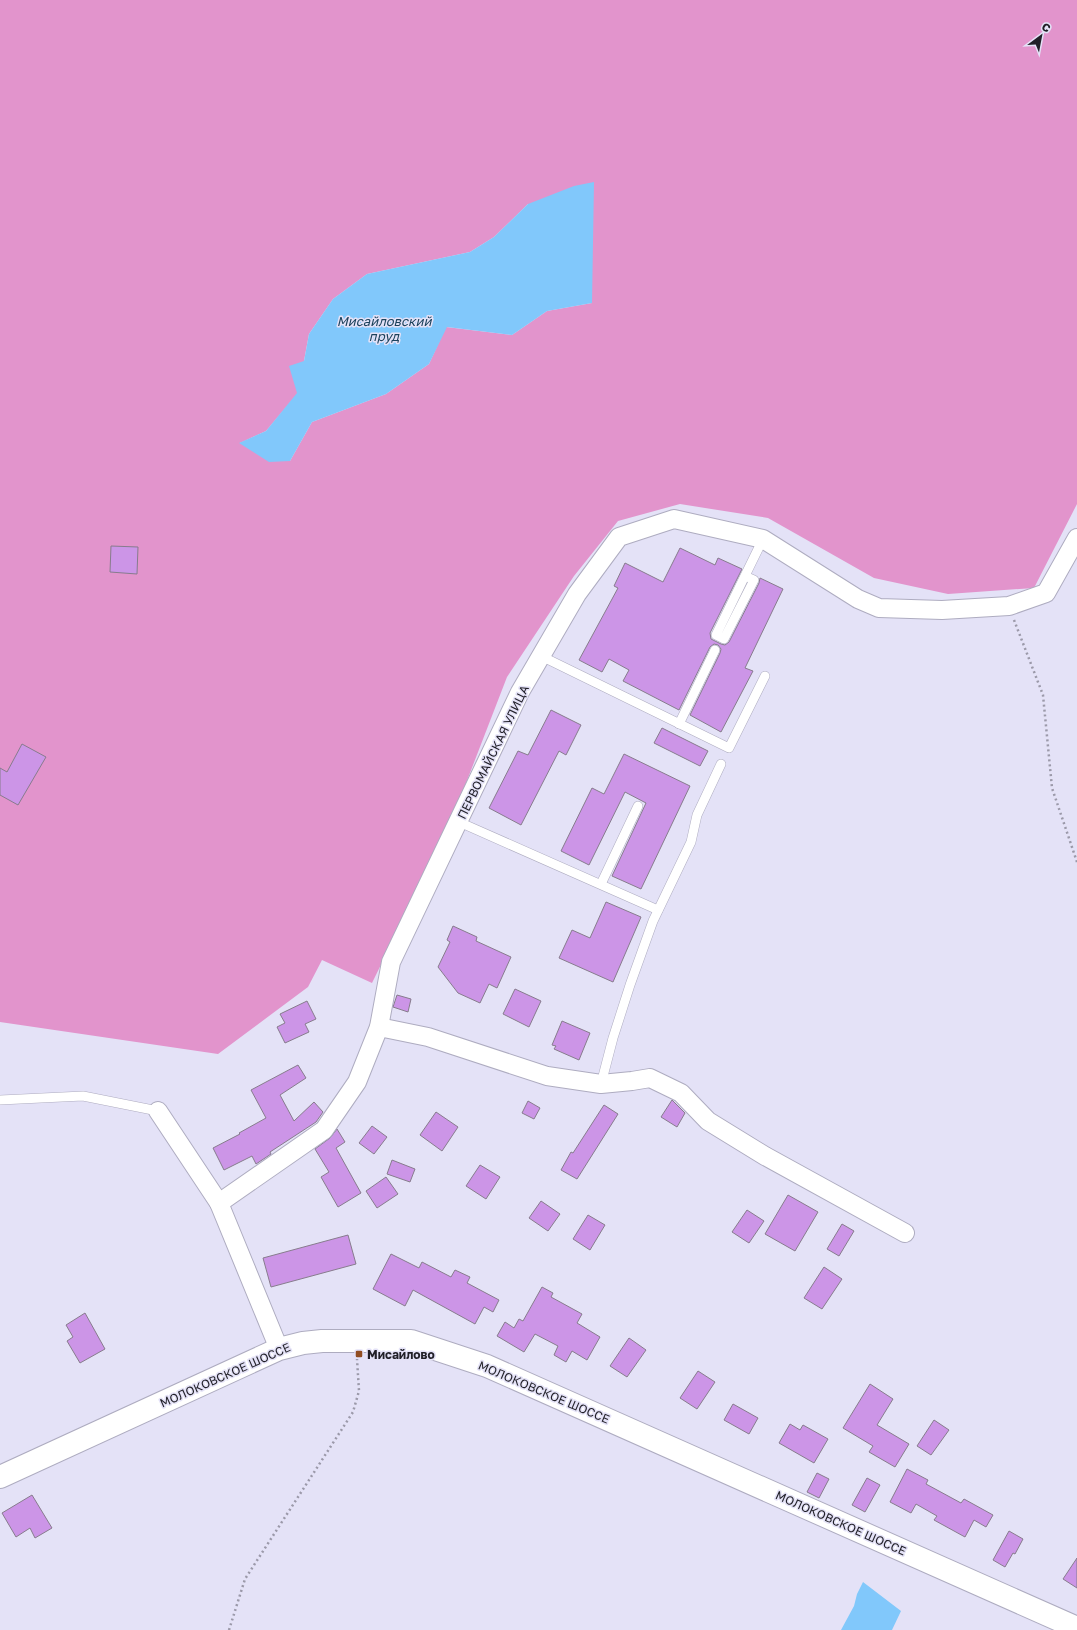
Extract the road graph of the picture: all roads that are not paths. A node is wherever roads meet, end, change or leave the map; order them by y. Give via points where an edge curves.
1 (1077, 538) edge
2 (763, 539) junction
3 (745, 576) junction
4 (715, 650) dead end
5 (541, 656) junction
6 (765, 676) dead end
7 (679, 724) junction
8 (721, 764) dead end
9 (638, 806) dead end
10 (458, 822) junction
11 (601, 884) junction
12 (658, 910) junction
13 (379, 1027) junction
14 (601, 1084) junction
15 (0, 1100) edge
16 (158, 1111) joint
17 (219, 1203) junction
18 (905, 1233) dead end
19 (279, 1349) junction
20 (0, 1477) edge
21 (1077, 1628) edge

1 - 2 street, ПЕРВОМАЙСКАЯ УЛИЦА via 1046,593 1009,606 942,610 879,608 858,599
2 - 3 lane
2 - 5 street, ПЕРВОМАЙСКАЯ УЛИЦА via 674,519 619,538 577,594
3 - 3 lane via 716,635 724,639 754,580
4 - 7 lane
5 - 7 lane
5 - 10 street, ПЕРВОМАЙСКАЯ УЛИЦА via 520,692
6 - 7 lane via 729,748
8 - 12 lane via 697,815 690,842
9 - 11 lane
10 - 11 lane
10 - 13 street, ПЕРВОМАЙСКАЯ УЛИЦА via 391,962
11 - 12 lane
12 - 14 lane via 630,985
13 - 14 street via 428,1037 547,1076
13 - 17 street, ПЕРВОМАЙСКАЯ УЛИЦА via 357,1082 324,1130
14 - 18 street via 650,1078 681,1093 708,1121 765,1156
15 - 16 lane via 83,1096
16 - 17 street
17 - 19 street
19 - 20 main road, МОЛОКОВСКОЕ ШОССЕ
19 - 21 main road, МОЛОКОВСКОЕ ШОССЕ via 322,1341 411,1341 487,1366

